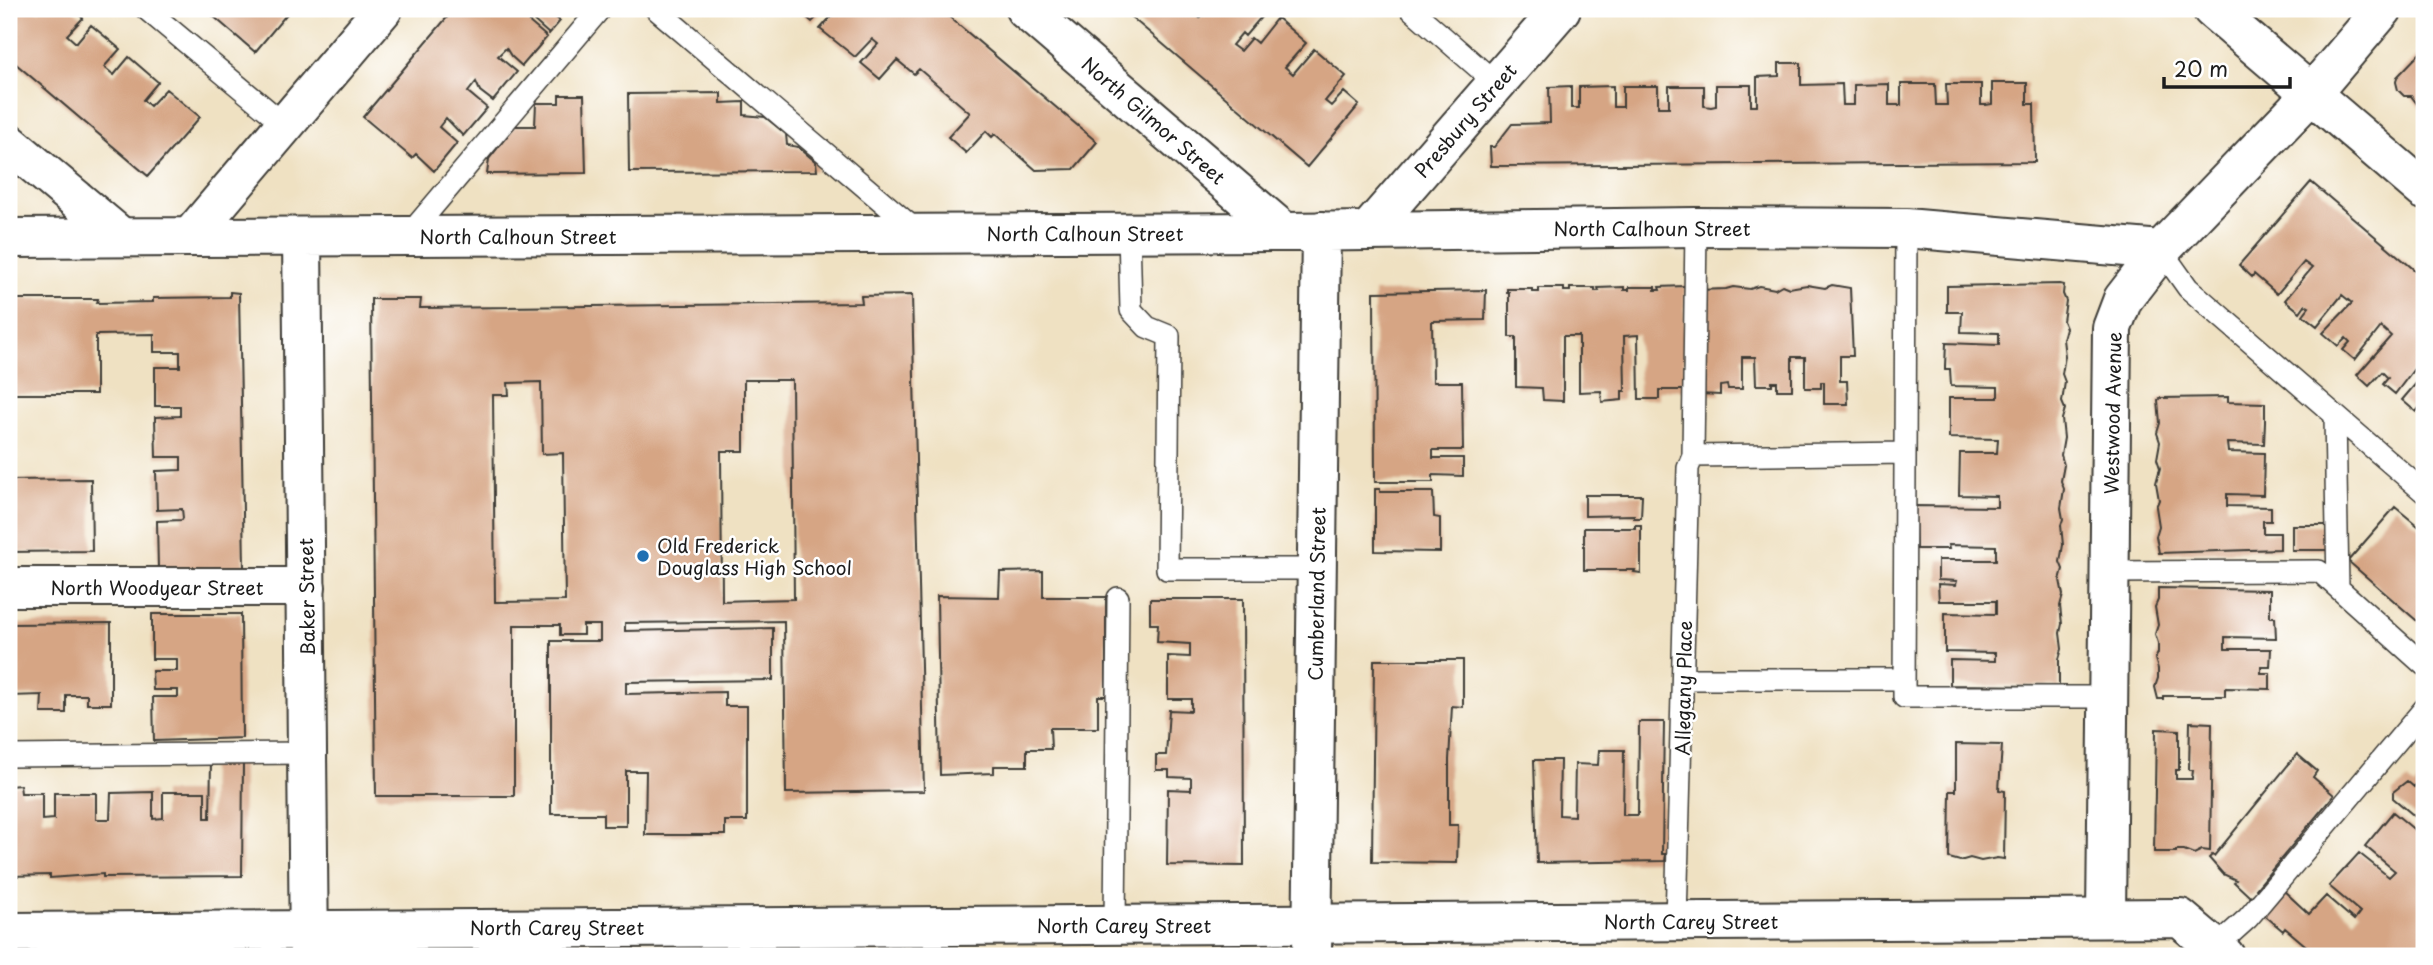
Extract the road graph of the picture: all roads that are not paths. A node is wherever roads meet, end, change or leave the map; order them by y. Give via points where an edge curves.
1 (146, 9) edge
2 (600, 9) edge
3 (656, 9) edge
4 (1025, 9) edge
5 (1411, 9) edge
6 (1562, 9) edge
7 (2212, 9) edge
8 (2384, 9) edge
9 (375, 12) edge
10 (1497, 83) junction
11 (2311, 94) junction
12 (285, 125) junction
13 (9, 143) edge
14 (2424, 190) edge
15 (1696, 227) junction
16 (1906, 228) junction
17 (1368, 231) junction
18 (1129, 232) junction
19 (1303, 232) junction
20 (920, 234) junction
21 (121, 237) junction
22 (190, 237) junction
23 (303, 237) junction
24 (407, 237) junction
25 (9, 238) edge
26 (2161, 250) junction
27 (2335, 416) junction
28 (1905, 453) junction
29 (1693, 456) junction
30 (2424, 492) edge
31 (1317, 569) junction
32 (2109, 572) junction
33 (9, 587) edge
34 (306, 587) junction
35 (2338, 588) junction
36 (1118, 598) dead end
37 (2424, 665) edge
38 (1684, 679) junction
39 (1904, 679) junction
40 (2109, 697) junction
41 (2424, 709) edge
42 (307, 753) junction
43 (9, 756) edge
44 (2106, 918) junction
45 (1676, 921) junction
46 (1115, 925) junction
47 (9, 932) edge
48 (1312, 940) edge
49 (309, 943) edge
50 (2215, 953) edge

1 - 12 lane
2 - 24 lane
3 - 20 lane
4 - 19 street, North Gilmor Street
5 - 10 lane
6 - 10 street, Presbury Street
7 - 11 street
8 - 11 street, Westwood Avenue
9 - 12 street
10 - 17 street, Presbury Street
11 - 14 street
11 - 26 street, Westwood Avenue
12 - 22 street
13 - 21 street
15 - 16 street, North Calhoun Street
15 - 17 street, North Calhoun Street
15 - 29 lane, Allegany Place
16 - 26 street, North Calhoun Street
16 - 28 lane
17 - 19 street, North Calhoun Street
18 - 19 street, North Calhoun Street
18 - 20 street, North Calhoun Street
18 - 31 lane via 1131,310 1147,327 1169,336 1167,569
19 - 31 street, Cumberland Street
20 - 24 street, North Calhoun Street
21 - 22 street, North Calhoun Street
21 - 25 street, North Calhoun Street
22 - 23 street, North Calhoun Street
23 - 24 street, North Calhoun Street
23 - 34 street, Baker Street
26 - 27 lane via 2188,288
26 - 32 street, Westwood Avenue via 2123,299 2112,328
27 - 30 lane
27 - 35 lane
28 - 29 lane
28 - 39 lane
29 - 38 lane, Allegany Place via 1688,468
31 - 48 street, Cumberland Street
32 - 35 lane via 2319,571
32 - 40 street, Westwood Avenue
33 - 34 street, North Woodyear Street
34 - 42 street, Baker Street
35 - 37 lane
36 - 46 lane
38 - 39 lane
38 - 45 lane, Allegany Place
39 - 40 lane via 1904,697
40 - 44 street, Westwood Avenue
41 - 50 lane
42 - 43 lane
42 - 49 street, Baker Street
44 - 45 street, North Carey Street
44 - 50 street, North Carey Street via 2180,918
45 - 48 street, North Carey Street
46 - 48 street, North Carey Street
46 - 49 street, North Carey Street
47 - 49 street, North Carey Street

